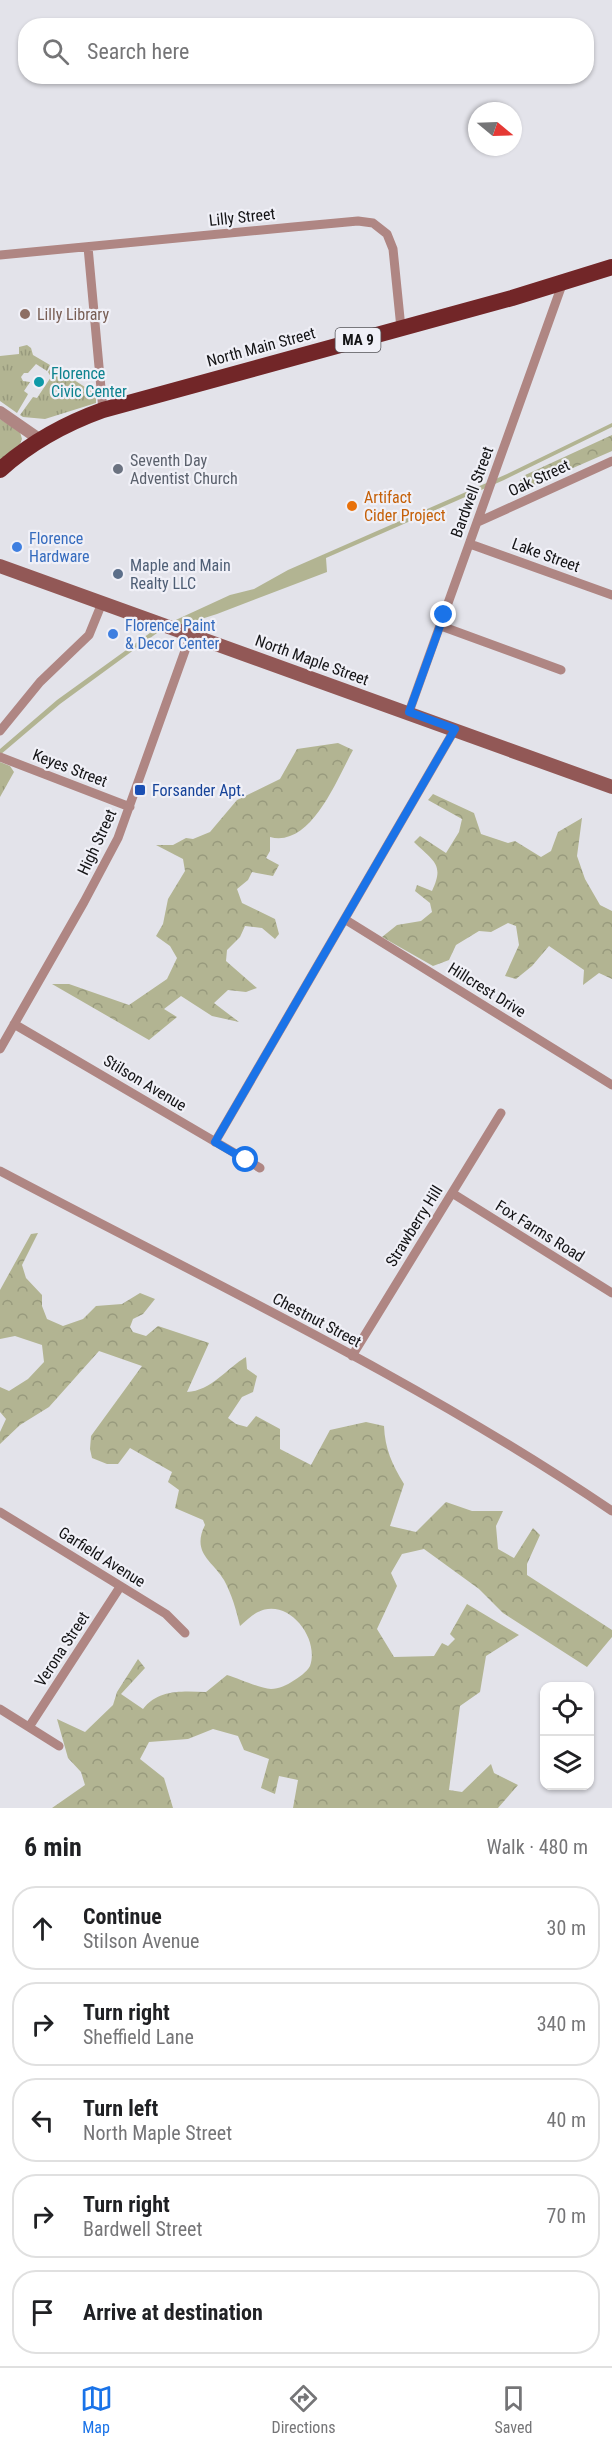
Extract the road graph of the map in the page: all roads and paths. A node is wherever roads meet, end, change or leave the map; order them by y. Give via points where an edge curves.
1 (88, 248) junction
2 (0, 255) edge
3 (612, 267) edge
4 (563, 282) junction
5 (401, 328) junction
6 (103, 410) junction
7 (0, 412) edge
8 (39, 439) junction
9 (612, 461) edge
10 (0, 470) edge
11 (478, 522) junction
12 (470, 544) junction
13 (0, 566) edge
14 (612, 595) edge
15 (102, 603) junction
16 (441, 626) junction
17 (191, 634) junction
18 (561, 670) dead end
19 (409, 712) junction
20 (455, 729) junction
21 (0, 731) edge
22 (0, 757) edge
23 (612, 787) edge
24 (130, 807) junction
25 (346, 920) junction
26 (14, 1024) junction
27 (0, 1049) edge
28 (612, 1085) edge
29 (501, 1113) dead end
30 (215, 1142) junction
31 (260, 1168) dead end
32 (0, 1172) edge
33 (452, 1193) junction
34 (612, 1293) edge
35 (352, 1356) junction
36 (612, 1511) edge
37 (0, 1512) edge
38 (120, 1587) junction
39 (185, 1633) dead end
40 (0, 1709) edge
41 (29, 1727) junction
42 (59, 1746) dead end

1 - 2 street, Lilly Street
1 - 5 street, Lilly Street via 347,222 374,223 387,234 393,249
1 - 6 street
3 - 4 highway, North Main Street / MA 9
4 - 5 highway, North Main Street / MA 9
4 - 11 street, Bardwell Street
5 - 6 highway, North Main Street / MA 9
6 - 8 highway, North Main Street / MA 9
7 - 8 street
8 - 10 highway, North Main Street / MA 9
9 - 11 street, Oak Street
11 - 12 street, Bardwell Street
12 - 14 street, Lake Street
12 - 16 street, Bardwell Street
13 - 15 main road, North Maple Street
15 - 17 main road, North Maple Street
15 - 21 street via 89,635 47,675
16 - 18 street
16 - 19 street, Bardwell Street
17 - 19 main road, North Maple Street
17 - 24 street, High Street
19 - 20 main road, North Maple Street
20 - 23 main road, North Maple Street
20 - 25 street
22 - 24 street, Keyes Street
24 - 26 street, High Street via 105,864
25 - 28 street, Hillcrest Drive
25 - 30 street
26 - 27 street, High Street
26 - 30 street, Stilson Avenue
29 - 33 street, Strawberry Hill
30 - 31 street, Stilson Avenue
32 - 35 street, Chestnut Street
33 - 34 street, Fox Farms Road
33 - 35 street, Strawberry Hill
35 - 36 street, Chestnut Street via 520,1451
37 - 38 street, Garfield Avenue
38 - 39 street, Garfield Avenue via 166,1614
38 - 41 street, Verona Street
40 - 41 street
41 - 42 street

